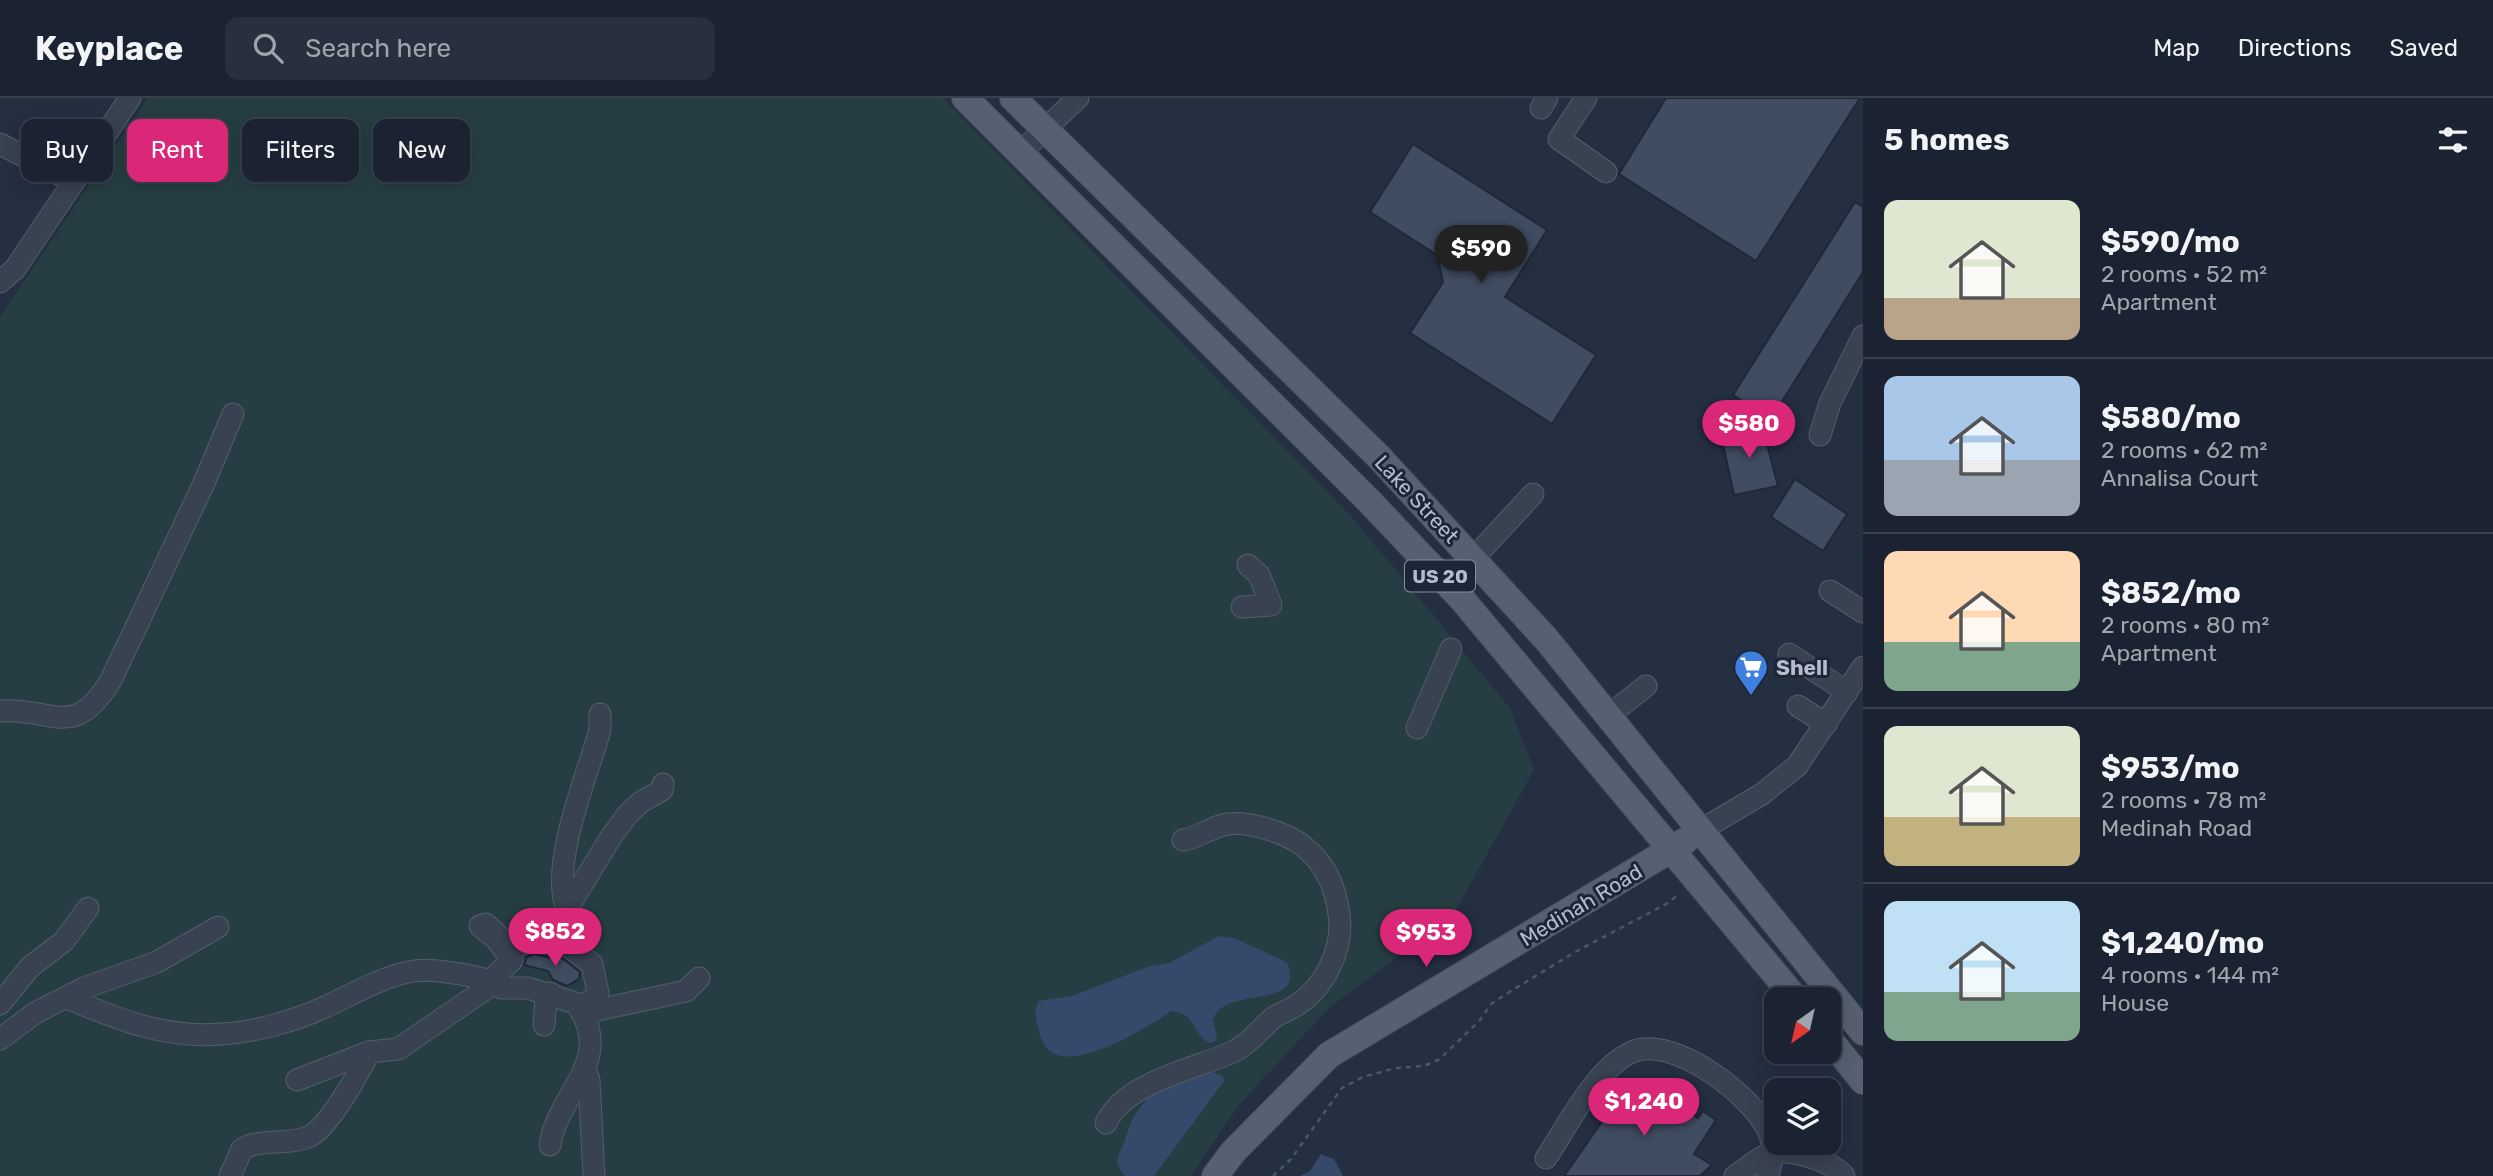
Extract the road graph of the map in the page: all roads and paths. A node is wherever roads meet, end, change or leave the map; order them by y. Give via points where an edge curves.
1 (130, 98) edge
2 (965, 98) edge
3 (1013, 98) edge
4 (1078, 98) edge
5 (1586, 98) edge
6 (113, 122) edge
7 (1047, 130) junction
8 (0, 144) edge
9 (1020, 153) junction
10 (21, 155) edge
11 (1606, 172) dead end
12 (71, 182) edge
13 (0, 282) edge
14 (1863, 336) edge
15 (233, 414) dead end
16 (1820, 435) dead end
17 (1533, 494) dead end
18 (1473, 559) junction
19 (1248, 565) dead end
20 (1830, 592) dead end
21 (1242, 607) dead end
22 (1863, 612) edge
23 (1451, 649) dead end
24 (1789, 654) dead end
25 (1862, 670) edge
26 (1646, 686) dead end
27 (1847, 692) junction
28 (1798, 706) dead end
29 (0, 711) edge
30 (600, 714) dead end
31 (1608, 716) junction
32 (1826, 724) junction
33 (1417, 728) dead end
34 (663, 784) dead end
35 (1701, 830) junction
36 (1183, 840) dead end
37 (1672, 851) junction
38 (1679, 893) dead end
39 (566, 907) junction
40 (88, 908) dead end
41 (218, 928) dead end
42 (556, 936) junction
43 (699, 978) dead end
44 (496, 982) junction
45 (1786, 987) edge
46 (550, 993) junction
47 (67, 998) junction
48 (0, 1004) edge
49 (580, 1009) junction
50 (544, 1025) dead end
51 (1863, 1032) edge
52 (0, 1039) edge
53 (369, 1052) junction
54 (1841, 1054) edge
55 (585, 1069) junction
56 (297, 1080) dead end
57 (1863, 1081) edge
58 (1107, 1123) dead end
59 (1764, 1124) edge
60 (550, 1145) dead end
61 (1771, 1155) edge
62 (1773, 1155) edge
63 (1792, 1155) edge
64 (1546, 1158) dead end
65 (230, 1176) edge
66 (594, 1176) edge
67 (1214, 1176) edge
68 (1273, 1176) edge
69 (1735, 1176) edge
70 (1768, 1176) edge
71 (1844, 1176) edge

1 - 6 street
2 - 9 main road, Lake Street / US 20
3 - 7 main road, Lake Street / US 20
4 - 7 street
5 - 11 street via 1559,139
7 - 9 street
7 - 18 main road, Lake Street / US 20 via 1379,457
8 - 10 street
9 - 37 main road, Lake Street / US 20 via 1461,598
12 - 13 street via 15,269
14 - 16 street via 1830,403
15 - 29 street via 99,698 88,710 66,718
17 - 18 street
18 - 31 main road, Lake Street / US 20
19 - 21 street via 1259,575 1271,605
20 - 22 street
23 - 33 street
24 - 27 street
25 - 27 street, Medinah Road
26 - 31 street
27 - 32 street, Medinah Road
28 - 32 street
30 - 39 street via 600,730 570,823
31 - 35 main road, Lake Street / US 20
32 - 35 street, Medinah Road via 1797,766 1782,779
34 - 39 street via 662,790 628,814
35 - 37 main road, Medinah Road
35 - 51 main road, Lake Street / US 20
36 - 58 street via 1228,824 1266,830 1299,842 1324,866 1332,881 1339,947 1313,992 1275,1016 1255,1038 1130,1097 1120,1103
37 - 45 main road, Lake Street / US 20
37 - 67 main road, Medinah Road via 1329,1055
38 - 68 path via 1491,1004 1440,1059 1363,1077 1342,1088
39 - 42 street
40 - 48 street via 64,942 30,967
41 - 47 street via 158,962
42 - 44 street via 511,948 492,928 480,926 512,960 496,975
42 - 49 street via 583,955 596,975 596,999
43 - 49 street via 686,991
44 - 46 street via 501,988
44 - 47 street via 416,970 288,1019 207,1035 150,1029
44 - 53 street via 398,1049
46 - 49 street
46 - 50 street
47 - 52 street via 35,1013
49 - 55 street via 590,1030
53 - 56 street
53 - 65 street via 317,1132 307,1138 242,1149
54 - 57 main road
55 - 60 street
55 - 66 street
59 - 64 street via 1732,1088 1700,1066 1656,1048 1636,1050 1605,1071
61 - 69 street
62 - 70 street
63 - 71 street via 1818,1158

